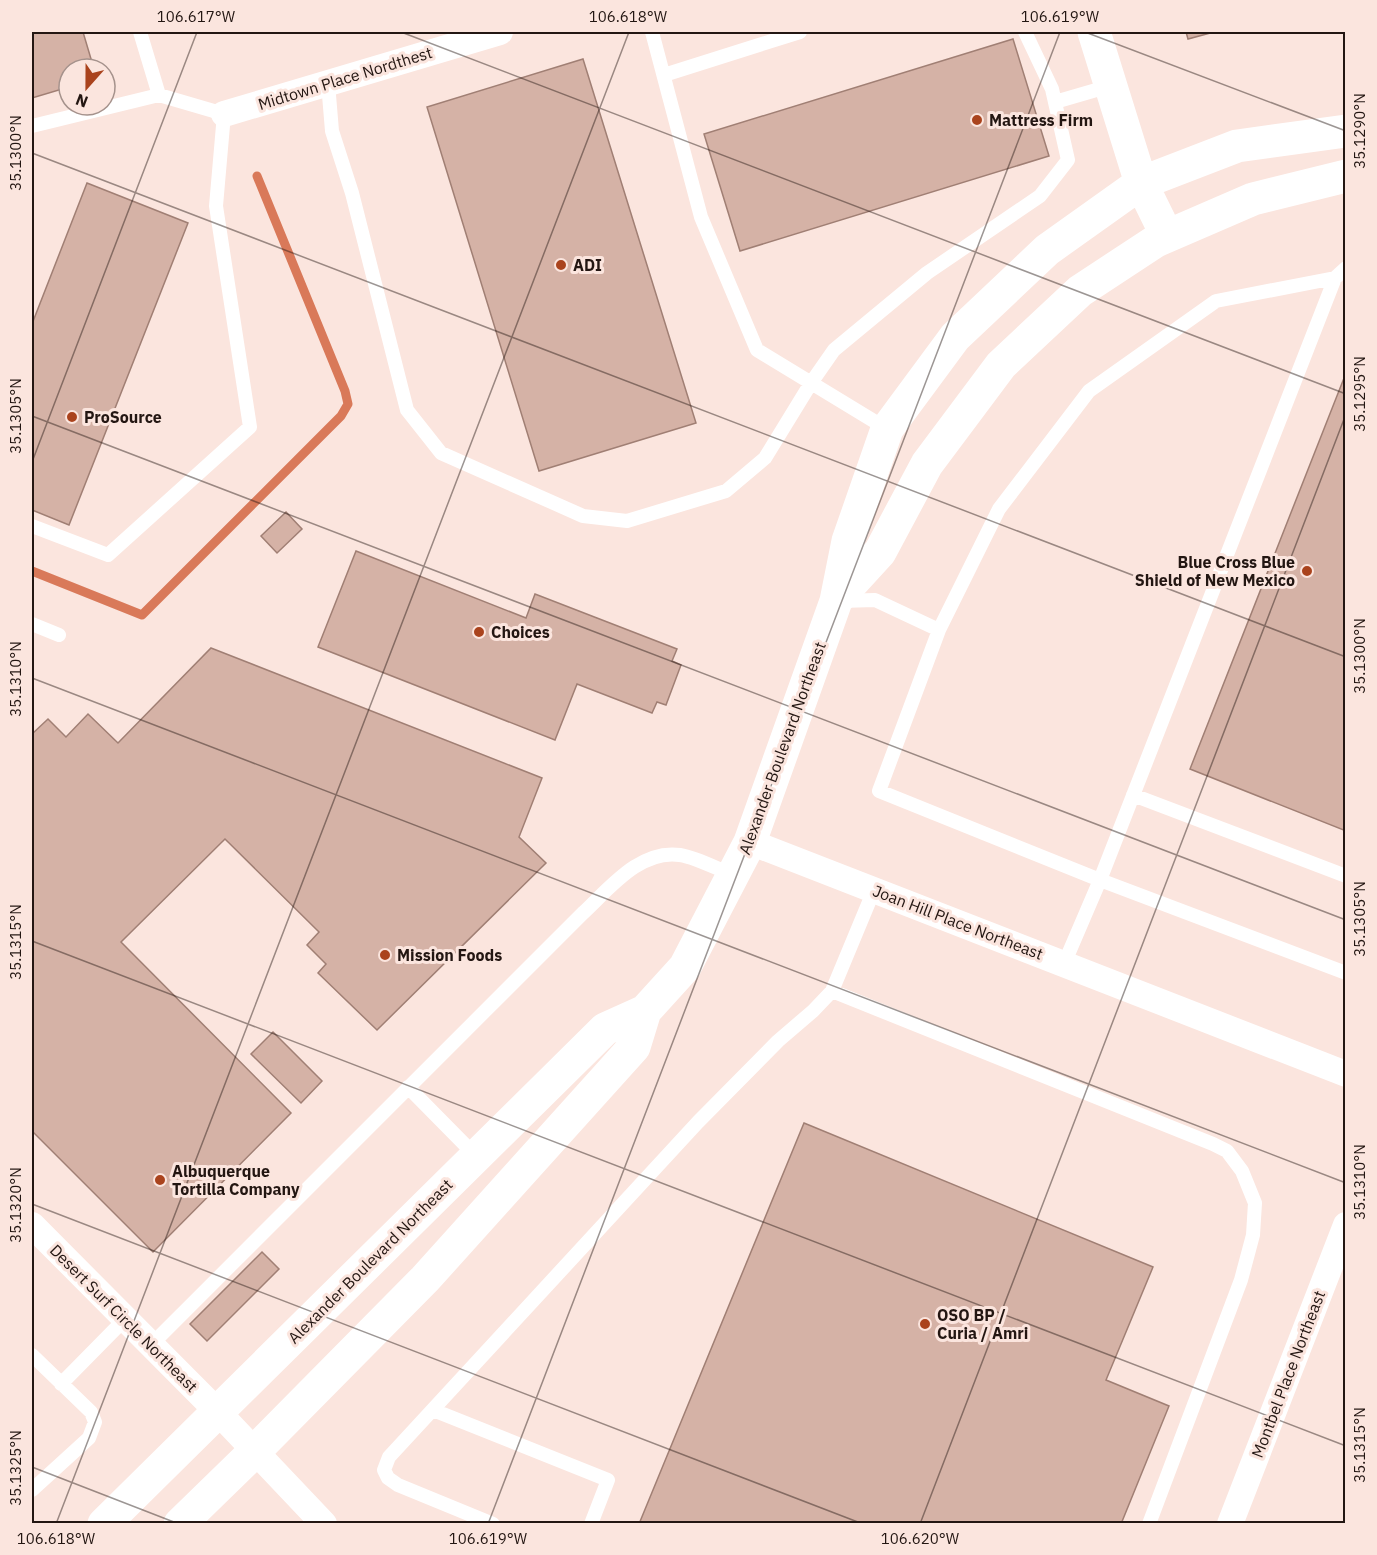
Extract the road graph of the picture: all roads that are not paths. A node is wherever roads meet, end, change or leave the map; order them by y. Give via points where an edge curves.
1 (140, 32) edge
2 (500, 32) edge
3 (652, 32) edge
4 (800, 32) edge
5 (1025, 32) edge
6 (1094, 32) edge
7 (664, 75) junction
8 (328, 83) junction
9 (1111, 86) junction
10 (159, 95) junction
11 (1055, 102) junction
12 (224, 114) junction
13 (32, 126) edge
14 (1346, 131) edge
15 (1346, 176) edge
16 (1141, 183) junction
17 (1167, 236) junction
18 (1340, 273) edge
19 (811, 383) junction
20 (887, 429) junction
21 (32, 526) edge
22 (836, 601) junction
23 (32, 624) edge
24 (939, 630) junction
25 (59, 636) dead end
26 (1133, 795) junction
27 (750, 842) junction
28 (733, 875) junction
29 (1346, 876) edge
30 (1100, 880) junction
31 (874, 890) junction
32 (1064, 964) junction
33 (1346, 973) edge
34 (832, 991) junction
35 (645, 1011) junction
36 (1346, 1074) edge
37 (408, 1087) junction
38 (476, 1156) junction
39 (32, 1225) edge
40 (1346, 1225) edge
41 (124, 1319) junction
42 (151, 1345) junction
43 (32, 1355) edge
44 (62, 1384) junction
45 (433, 1410) junction
46 (217, 1411) junction
47 (255, 1451) junction
48 (32, 1490) edge
49 (104, 1524) edge
50 (180, 1524) edge
51 (324, 1524) edge
52 (493, 1524) edge
53 (591, 1524) edge
54 (1149, 1524) edge
55 (1230, 1524) edge

1 - 10 lane
2 - 8 street, Midtown Place Nordthest
3 - 7 lane
4 - 7 lane
5 - 11 lane
6 - 9 street
7 - 19 lane via 701,217 757,350
8 - 12 street, Midtown Place Nordthest
8 - 19 lane via 332,131 352,193 406,410 441,453 583,516 627,522 726,491 765,458
9 - 11 lane
9 - 16 street
10 - 12 lane
10 - 13 lane
11 - 19 lane via 1068,160 1040,196 927,273 834,350
12 - 21 lane via 216,206 250,427 108,555
14 - 16 street, Alexander Boulevard Northeast via 1237,147
15 - 17 street, Alexander Boulevard Northeast via 1253,199
16 - 17 street
16 - 20 street, Alexander Boulevard Northeast via 1047,250 955,337
17 - 22 street, Alexander Boulevard Northeast via 1080,291 1000,365 927,464 880,552
18 - 24 lane via 1216,301 1089,390 999,509
18 - 26 lane
19 - 20 lane
20 - 22 street, Alexander Boulevard Northeast via 848,541
22 - 24 lane via 874,600
22 - 27 street, Alexander Boulevard Northeast
23 - 25 lane
24 - 30 lane via 879,791
26 - 29 lane
26 - 30 lane
27 - 28 street, Alexander Boulevard Northeast
27 - 31 street, Joan Hill Place Northeast
28 - 35 street, Alexander Boulevard Northeast via 685,967
28 - 37 lane via 682,855 666,854 633,866
30 - 32 lane
30 - 33 lane
31 - 32 street, Joan Hill Place Northeast
31 - 34 lane
32 - 36 street, Joan Hill Place Northeast
34 - 45 lane via 698,1122
34 - 54 lane via 1213,1144 1227,1151 1242,1171 1255,1203 1253,1235 1241,1280
35 - 38 street, Alexander Boulevard Northeast via 605,1029
35 - 47 street, Alexander Boulevard Northeast via 634,1047 425,1279
37 - 38 lane
37 - 42 lane
38 - 46 street, Alexander Boulevard Northeast
39 - 41 street, Desert Surf Circle Northeast
40 - 55 street, Montbel Place Northeast
41 - 42 street, Desert Surf Circle Northeast
41 - 44 lane
42 - 46 street, Desert Surf Circle Northeast
43 - 44 lane
44 - 48 lane via 91,1412 95,1422 89,1438
45 - 52 lane via 389,1457 384,1470 388,1478
45 - 53 lane via 608,1480
46 - 47 street, Desert Surf Circle Northeast
46 - 49 street, Alexander Boulevard Northeast
47 - 50 street, Alexander Boulevard Northeast
47 - 51 street, Desert Surf Circle Northeast

